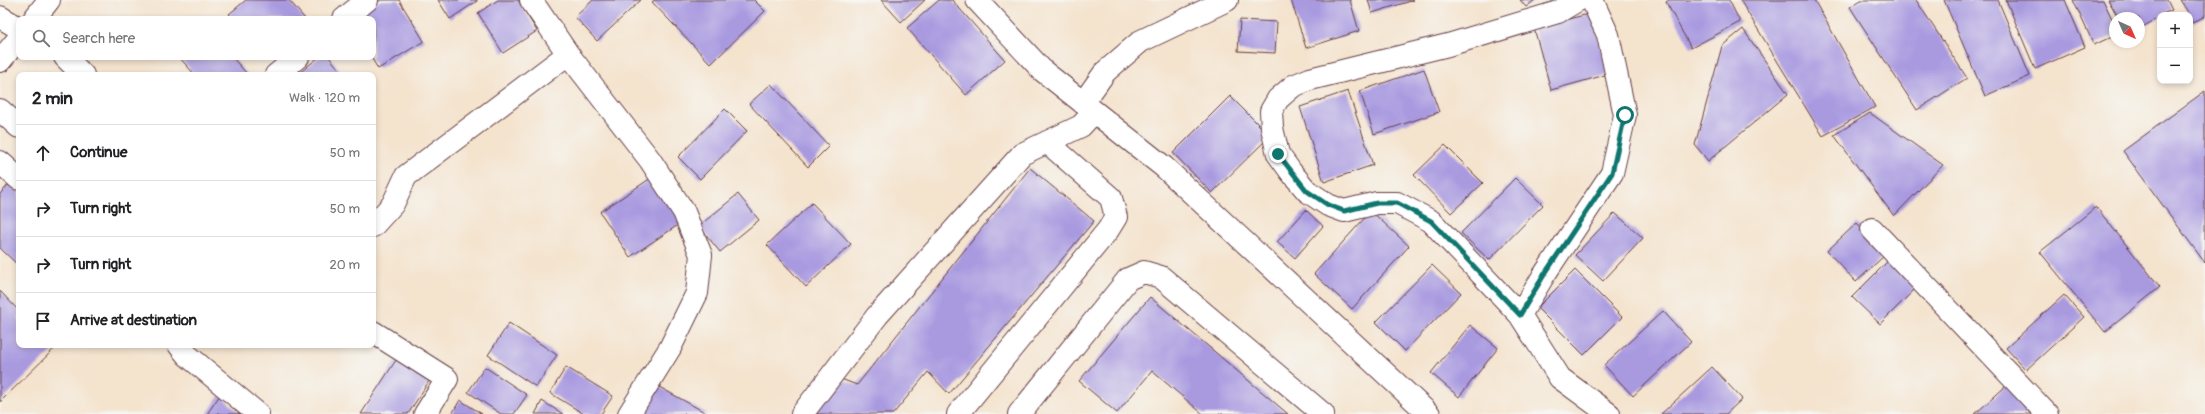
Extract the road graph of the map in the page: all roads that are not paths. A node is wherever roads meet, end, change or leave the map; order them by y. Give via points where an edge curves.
1 (49, 0) edge
2 (367, 0) edge
3 (531, 0) edge
4 (976, 0) edge
5 (1227, 0) edge
6 (1578, 0) edge
7 (1592, 0) edge
8 (36, 16) edge
9 (348, 16) edge
10 (0, 17) edge
11 (16, 26) edge
12 (16, 42) edge
13 (568, 54) junction
14 (68, 60) edge
15 (294, 60) edge
16 (0, 61) edge
17 (81, 72) edge
18 (280, 72) edge
19 (1088, 107) junction
20 (0, 110) edge
21 (16, 125) edge
22 (1047, 142) junction
23 (0, 162) edge
24 (16, 176) edge
25 (376, 223) edge
26 (1872, 229) dead end
27 (1520, 315) junction
28 (376, 334) edge
29 (181, 348) edge
30 (258, 414) edge
31 (424, 414) edge
32 (629, 414) edge
33 (802, 414) edge
34 (958, 414) edge
35 (1019, 414) edge
36 (1323, 414) edge
37 (1429, 414) edge
38 (1609, 414) edge
39 (2047, 414) edge

1 - 8 street
2 - 9 street
3 - 13 street
4 - 19 street via 1043,72
5 - 19 street via 1141,41 1105,72
6 - 27 street via 1558,12 1448,45 1310,79 1293,86 1278,99 1271,111 1278,154 1307,191 1328,205 1344,211 1377,203 1397,203 1431,221
7 - 27 street via 1608,35 1625,115 1612,173
10 - 11 street
12 - 16 street
13 - 25 street via 406,176 393,204
13 - 32 street via 650,160 684,212 701,255 697,293 670,348
14 - 17 street
15 - 18 street
19 - 22 street via 1081,126
19 - 37 street via 1164,167
20 - 21 street
22 - 33 street via 1022,154 877,316
22 - 34 street via 1111,198 1116,217
23 - 24 street
26 - 39 street
27 - 38 street via 1560,378
28 - 31 street via 447,379
29 - 30 street
35 - 36 street via 1128,279 1144,272 1161,277

